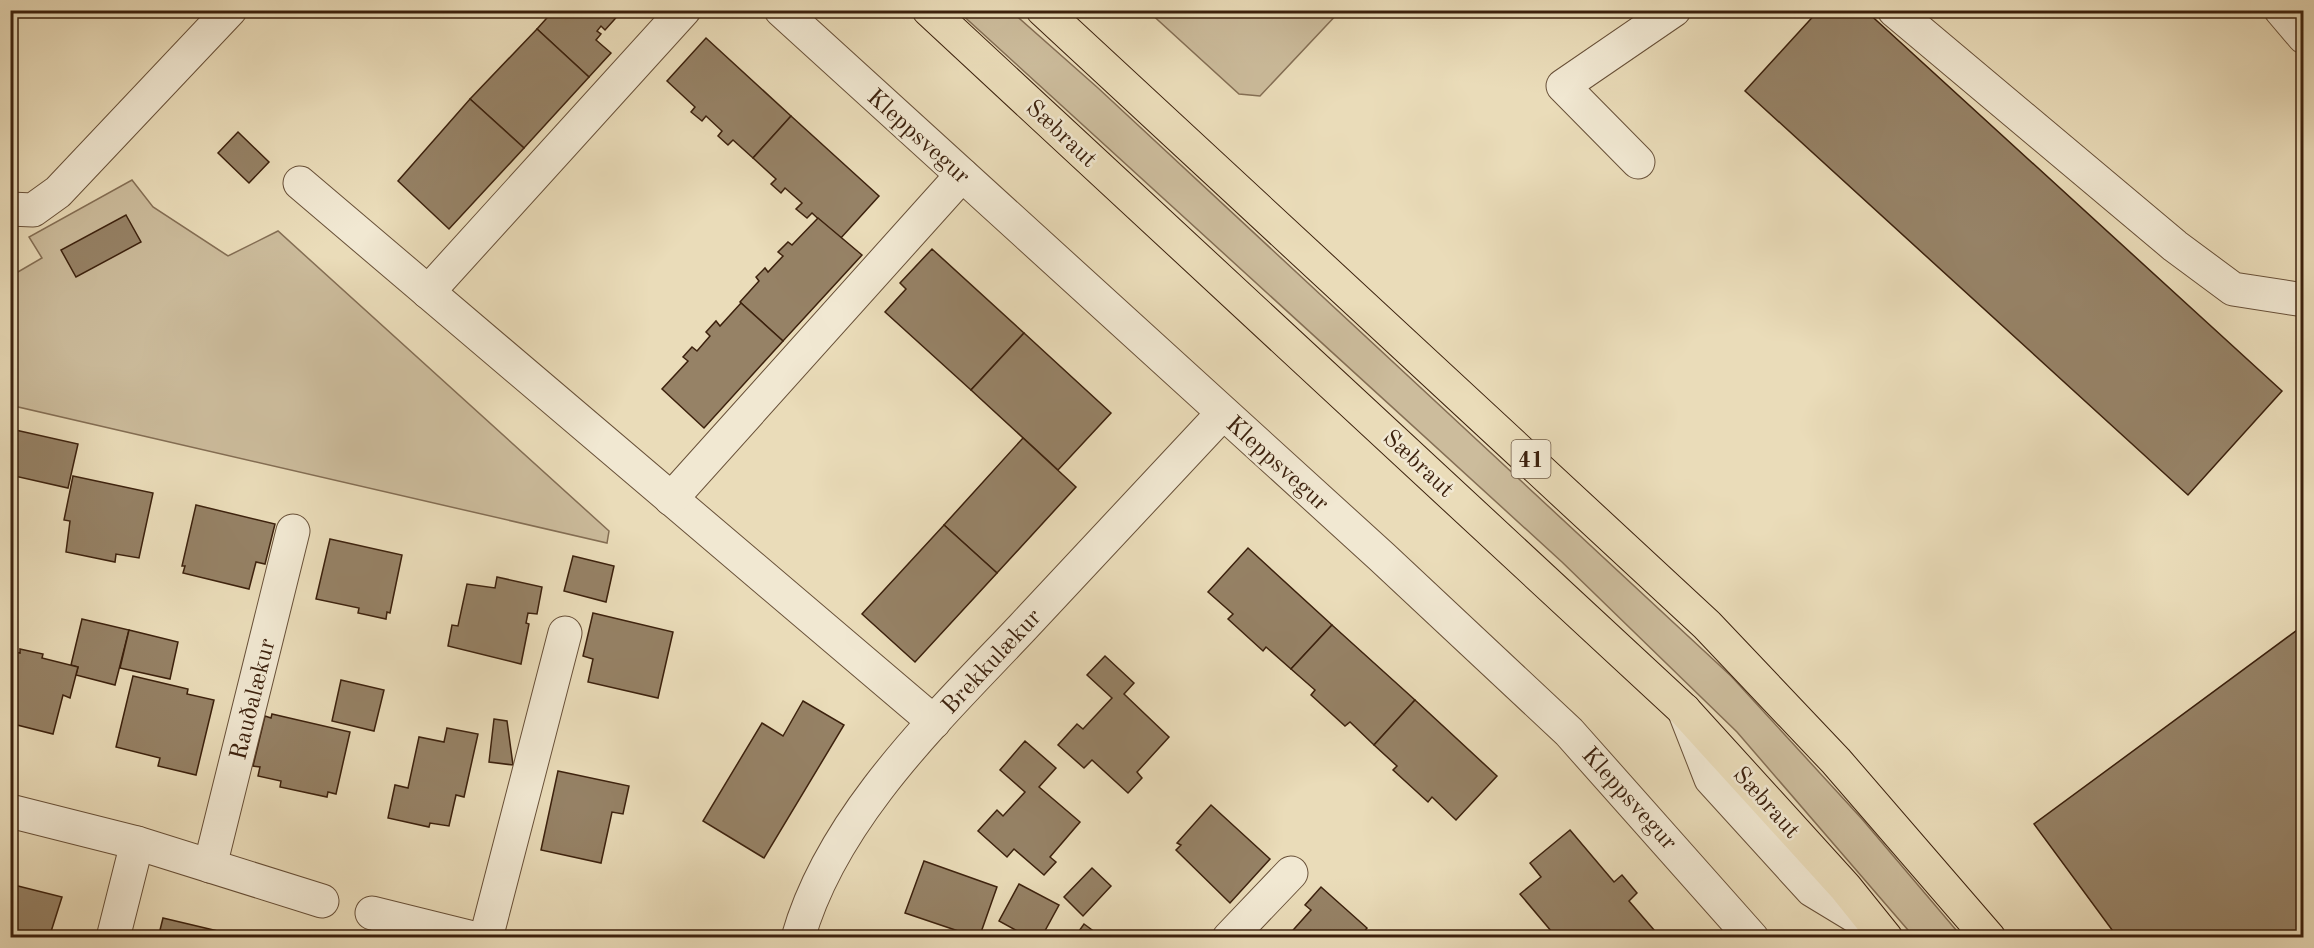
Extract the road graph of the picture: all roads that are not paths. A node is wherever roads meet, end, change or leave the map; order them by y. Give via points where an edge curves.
1 (230, 10) edge
2 (684, 10) edge
3 (781, 10) edge
4 (929, 10) edge
5 (1042, 10) edge
6 (1674, 10) edge
7 (1894, 10) edge
8 (2281, 10) edge
9 (2304, 37) edge
10 (1638, 162) dead end
11 (962, 175) junction
12 (300, 183) dead end
13 (10, 209) edge
14 (428, 292) junction
15 (2304, 300) edge
16 (1223, 413) junction
17 (671, 499) junction
18 (293, 531) dead end
19 (565, 633) dead end
20 (934, 722) junction
21 (10, 811) edge
22 (137, 843) junction
23 (210, 866) junction
24 (1291, 873) dead end
25 (322, 901) dead end
26 (372, 913) dead end
27 (1883, 934) edge
28 (113, 938) edge
29 (473, 938) edge
30 (486, 938) edge
31 (798, 938) edge
32 (1229, 938) edge
33 (1752, 938) edge
34 (1989, 938) edge

1 - 13 street via 58,192 33,210
2 - 14 street
3 - 11 street, Kleppsvegur
4 - 27 main road, Sæbraut via 1684,710
5 - 34 main road, 41 via 1707,625 1836,760
6 - 10 street via 1563,86
7 - 15 street via 2175,246 2233,289
8 - 9 street
11 - 16 street, Kleppsvegur
11 - 17 street
12 - 14 street
14 - 17 street
16 - 20 street, Brekkulækur
16 - 33 street, Kleppsvegur via 1569,732
17 - 20 street
18 - 23 street, Rauðalækur
19 - 30 street
20 - 31 street, Brekkulækur via 848,831 806,911
21 - 22 street
22 - 23 street
22 - 28 street
23 - 25 street
24 - 32 street
26 - 29 street

